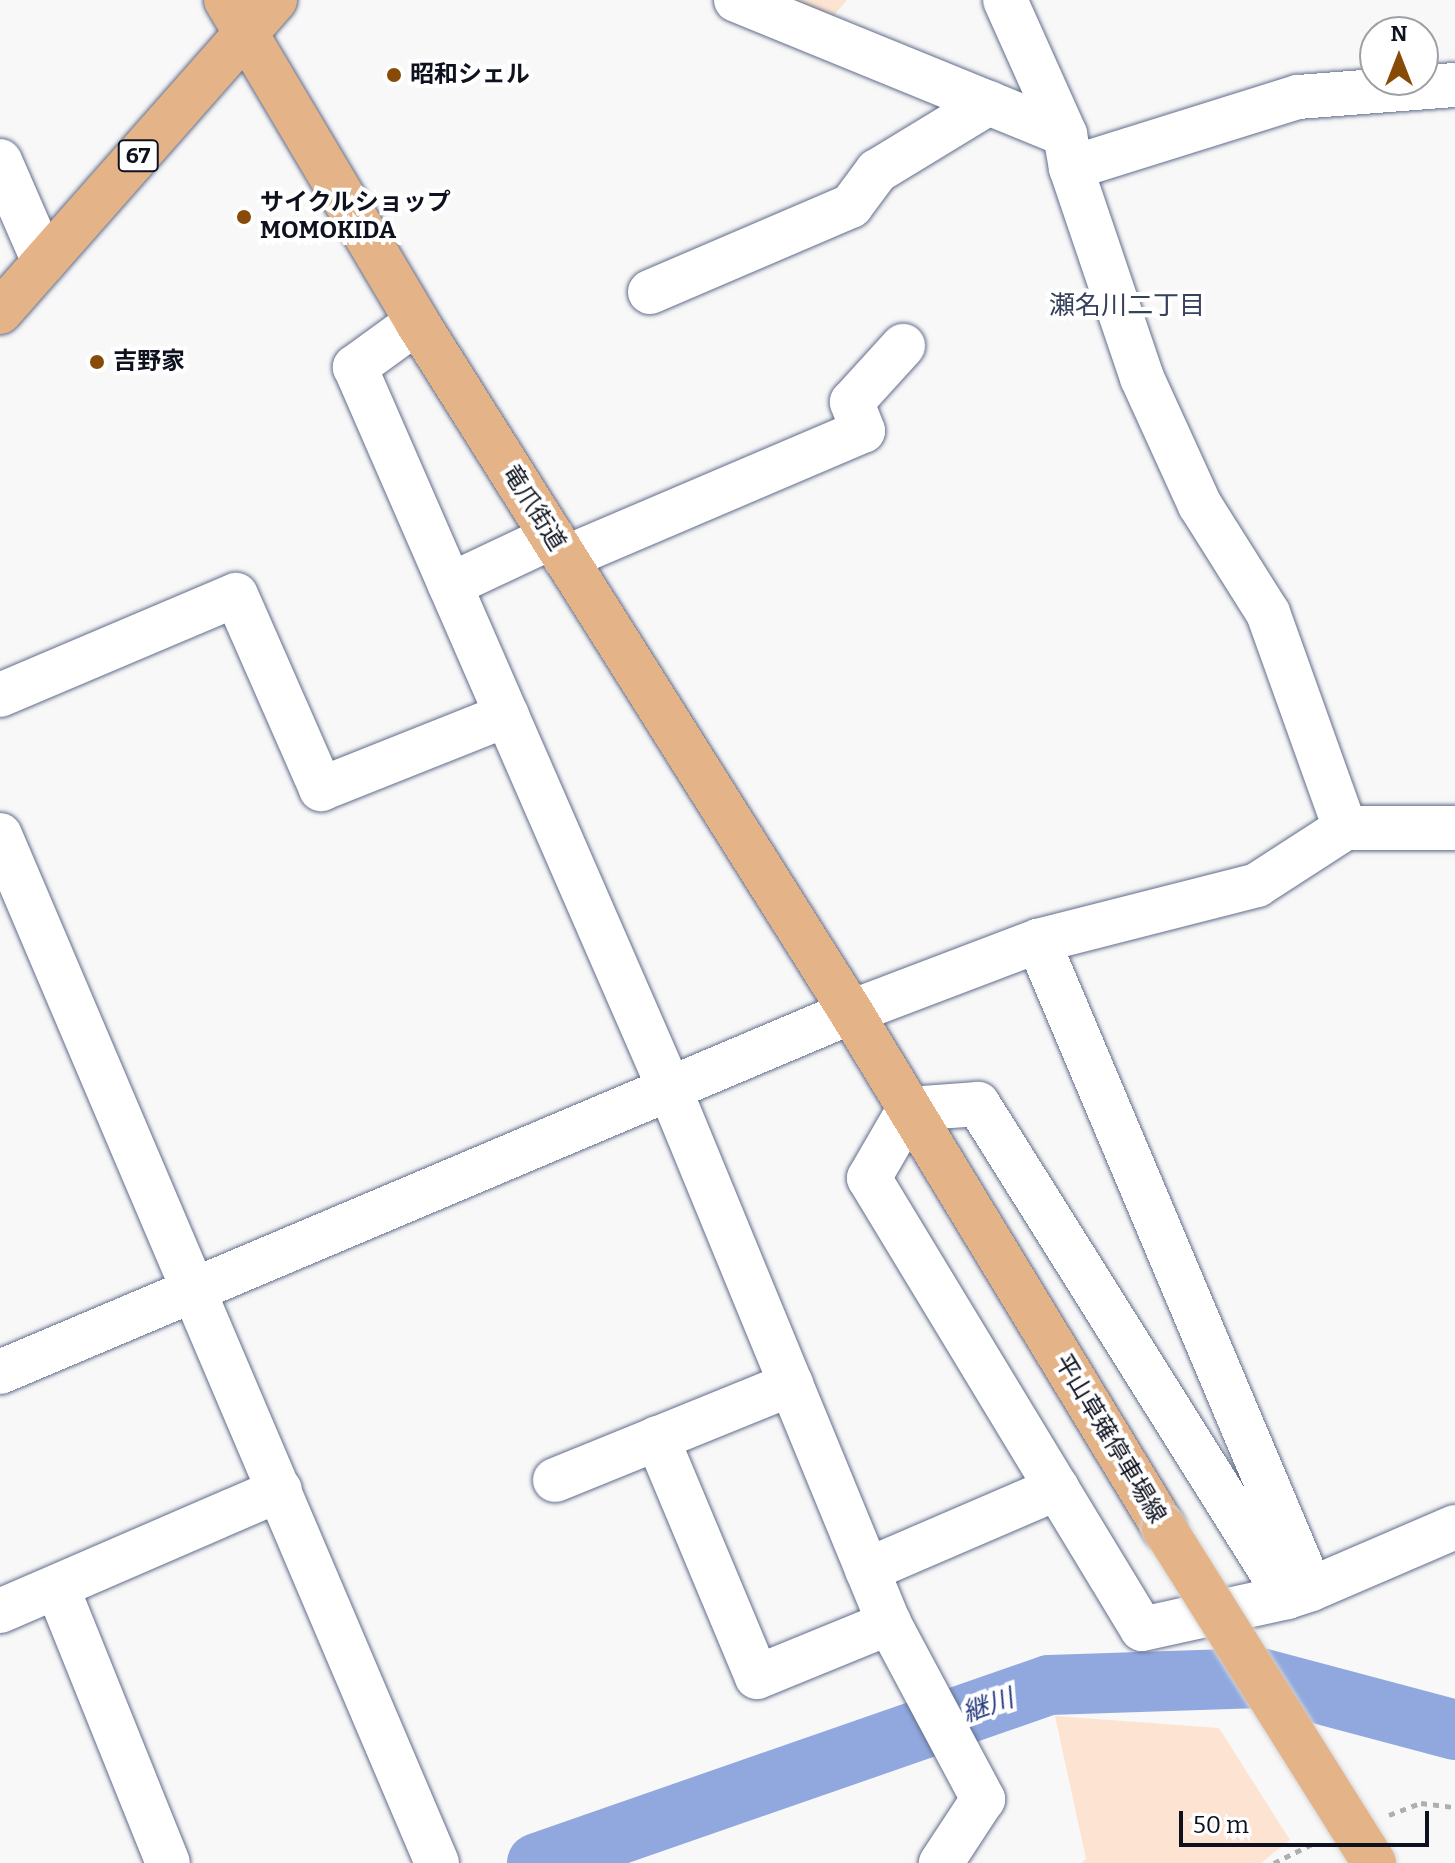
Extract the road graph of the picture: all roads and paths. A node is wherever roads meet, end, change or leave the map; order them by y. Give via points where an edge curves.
1 (275, 0) edge
2 (736, 0) edge
3 (1005, 0) edge
4 (235, 19) edge
5 (1455, 85) edge
6 (989, 103) junction
7 (1068, 151) junction
8 (0, 161) edge
9 (44, 262) junction
10 (650, 292) dead end
11 (0, 312) edge
12 (417, 322) junction
13 (903, 346) dead end
14 (559, 547) junction
15 (450, 585) junction
16 (0, 695) edge
17 (507, 715) junction
18 (1345, 828) junction
19 (1455, 828) edge
20 (0, 835) edge
21 (1038, 941) junction
22 (851, 1012) junction
23 (670, 1090) junction
24 (909, 1109) junction
25 (196, 1291) junction
26 (0, 1372) edge
27 (791, 1384) junction
28 (657, 1438) junction
29 (555, 1480) dead end
30 (1057, 1488) junction
31 (280, 1490) junction
32 (1455, 1527) edge
33 (867, 1570) junction
34 (57, 1587) junction
35 (1299, 1593) junction
36 (0, 1611) edge
37 (889, 1623) junction
38 (428, 1860) edge
39 (168, 1863) edge
40 (941, 1863) edge
41 (1374, 1863) edge

1 - 4 main road, 67
2 - 6 street
3 - 7 street
4 - 9 main road, 67
4 - 12 main road, 竜爪街道
5 - 7 street via 1298,97
6 - 7 street
6 - 10 street via 877,171 851,206
7 - 18 street via 1142,378 1200,505 1268,613
8 - 9 street
9 - 11 main road, 67
12 - 14 main road, 竜爪街道
12 - 15 street via 355,367
13 - 14 street via 852,402 863,431
14 - 15 street
14 - 22 main road, 竜爪街道
15 - 17 street
16 - 17 street via 236,595 321,789
17 - 23 street
18 - 19 street
18 - 21 street via 1257,885
20 - 25 street
21 - 22 street
21 - 35 street
22 - 23 street
22 - 24 main road, 平山草薙停車場線
23 - 25 street
23 - 27 street
24 - 30 street via 869,1178
24 - 35 street via 978,1104
24 - 41 main road, 平山草薙停車場線, bridge
25 - 26 street
25 - 31 street
27 - 28 street
27 - 33 street
28 - 29 street
28 - 37 street via 757,1677
30 - 33 street
30 - 35 street via 1142,1629
31 - 34 street
31 - 38 street
32 - 35 street
33 - 37 street
34 - 36 street
34 - 39 street
37 - 40 street via 983,1799

